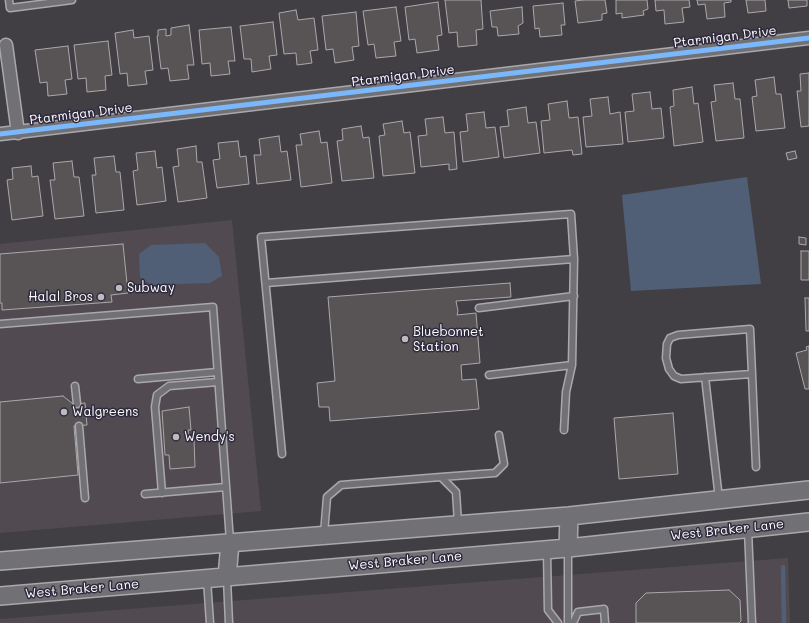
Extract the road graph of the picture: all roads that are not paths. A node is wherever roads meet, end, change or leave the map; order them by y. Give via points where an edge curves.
1 (9, 0) edge
2 (72, 0) edge
3 (809, 38) edge
4 (6, 45) dead end
5 (18, 133) junction
6 (0, 134) edge
7 (574, 258) junction
8 (266, 283) junction
9 (574, 296) junction
10 (479, 308) dead end
11 (0, 324) edge
12 (572, 365) junction
13 (217, 372) junction
14 (752, 374) junction
15 (490, 375) dead end
16 (705, 377) junction
17 (138, 379) dead end
18 (218, 382) junction
19 (75, 386) dead end
20 (77, 404) dead end
21 (79, 426) dead end
22 (564, 430) dead end
23 (499, 435) dead end
24 (282, 454) dead end
25 (756, 467) dead end
26 (441, 476) junction
27 (226, 487) junction
28 (809, 490) edge
29 (162, 492) junction
30 (145, 494) dead end
31 (86, 498) dead end
32 (719, 500) junction
33 (569, 516) junction
34 (809, 522) edge
35 (458, 525) junction
36 (748, 528) junction
37 (324, 535) junction
38 (230, 543) junction
39 (568, 548) junction
40 (547, 549) junction
41 (0, 560) edge
42 (227, 577) junction
43 (207, 578) junction
44 (0, 596) edge
45 (210, 623) edge
46 (229, 623) edge
47 (558, 623) edge
48 (568, 623) edge
49 (573, 623) edge
50 (605, 623) edge
51 (752, 623) edge

1 - 2 lane via 10,8
3 - 5 street, Ptarmigan Drive
4 - 5 street
5 - 6 street, Ptarmigan Drive
7 - 8 lane
7 - 8 lane via 571,214 261,237
7 - 9 lane
8 - 24 lane
9 - 10 lane
9 - 12 lane
11 - 13 lane via 213,307
12 - 15 lane
12 - 22 lane via 566,392
13 - 17 lane
13 - 18 lane
14 - 16 lane
14 - 16 lane via 750,329 678,335 670,338 666,358 674,376 681,379
14 - 25 lane
16 - 32 lane
18 - 27 lane
18 - 29 lane via 168,386 158,394 155,406
19 - 20 lane
21 - 31 lane
23 - 26 lane via 504,464 495,473
26 - 35 lane via 456,492
26 - 37 lane via 341,485 327,497
27 - 29 lane
27 - 38 lane
28 - 32 main road
29 - 30 lane
32 - 33 main road
33 - 35 main road
33 - 39 main road
34 - 36 main road, West Braker Lane
35 - 37 main road
36 - 39 main road, West Braker Lane
36 - 51 lane
37 - 38 main road
38 - 41 main road
38 - 42 main road
39 - 40 main road, West Braker Lane
39 - 48 lane
40 - 42 main road, West Braker Lane
40 - 47 lane via 548,610
42 - 43 main road, West Braker Lane
42 - 46 lane
43 - 44 main road, West Braker Lane
43 - 45 lane
49 - 50 lane via 578,612 604,609

